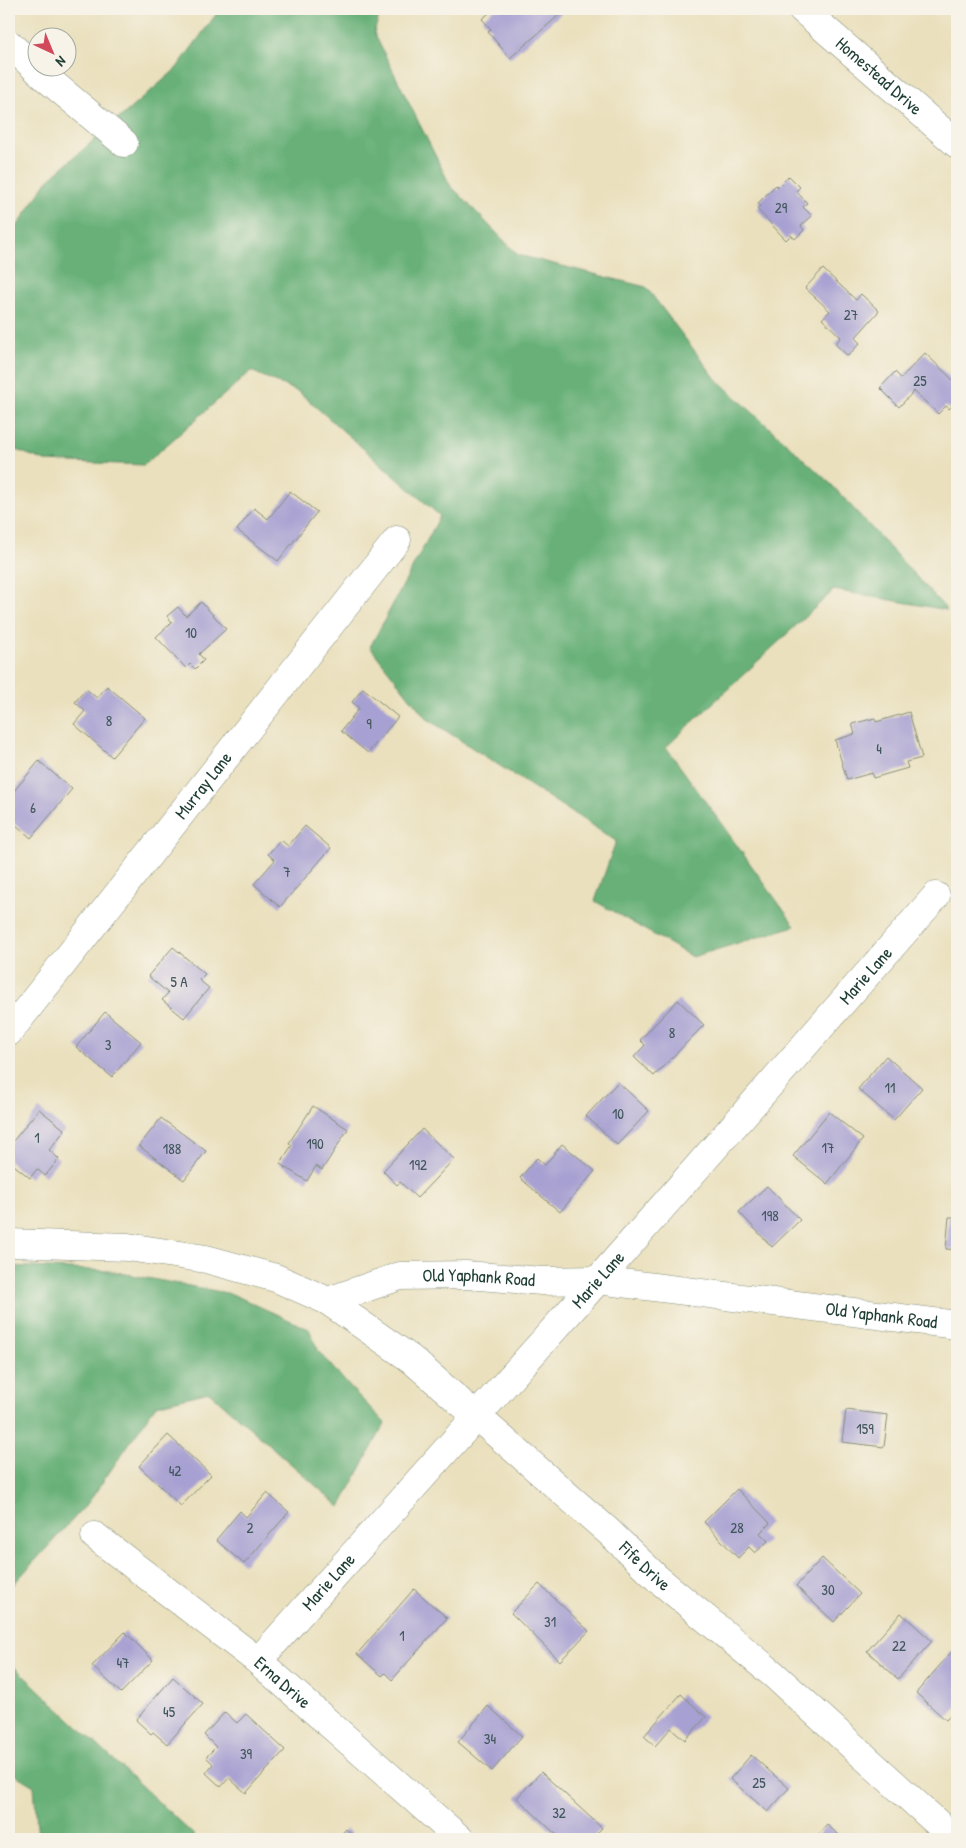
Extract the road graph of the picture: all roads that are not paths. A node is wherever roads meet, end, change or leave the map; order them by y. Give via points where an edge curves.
1 (802, 9) edge
2 (9, 44) edge
3 (124, 144) dead end
4 (957, 144) edge
5 (397, 540) dead end
6 (936, 896) dead end
7 (9, 1032) edge
8 (9, 1243) edge
9 (598, 1280) junction
10 (328, 1301) junction
11 (957, 1325) edge
12 (476, 1416) junction
13 (96, 1536) dead end
14 (258, 1661) junction
15 (460, 1839) edge
16 (955, 1839) edge

1 - 4 street, Homestead Drive
2 - 3 street
5 - 7 street, Murray Lane
6 - 9 street, Marie Lane
8 - 10 street via 128,1247 206,1260 276,1278
9 - 10 street, Old Yaphank Road via 400,1276
9 - 11 street, Old Yaphank Road
9 - 12 street, Marie Lane
10 - 12 street, Fife Drive via 411,1359
12 - 14 street, Marie Lane
12 - 16 street, Fife Drive via 658,1579 773,1674
13 - 14 street, Erna Drive
14 - 15 street, Erna Drive

